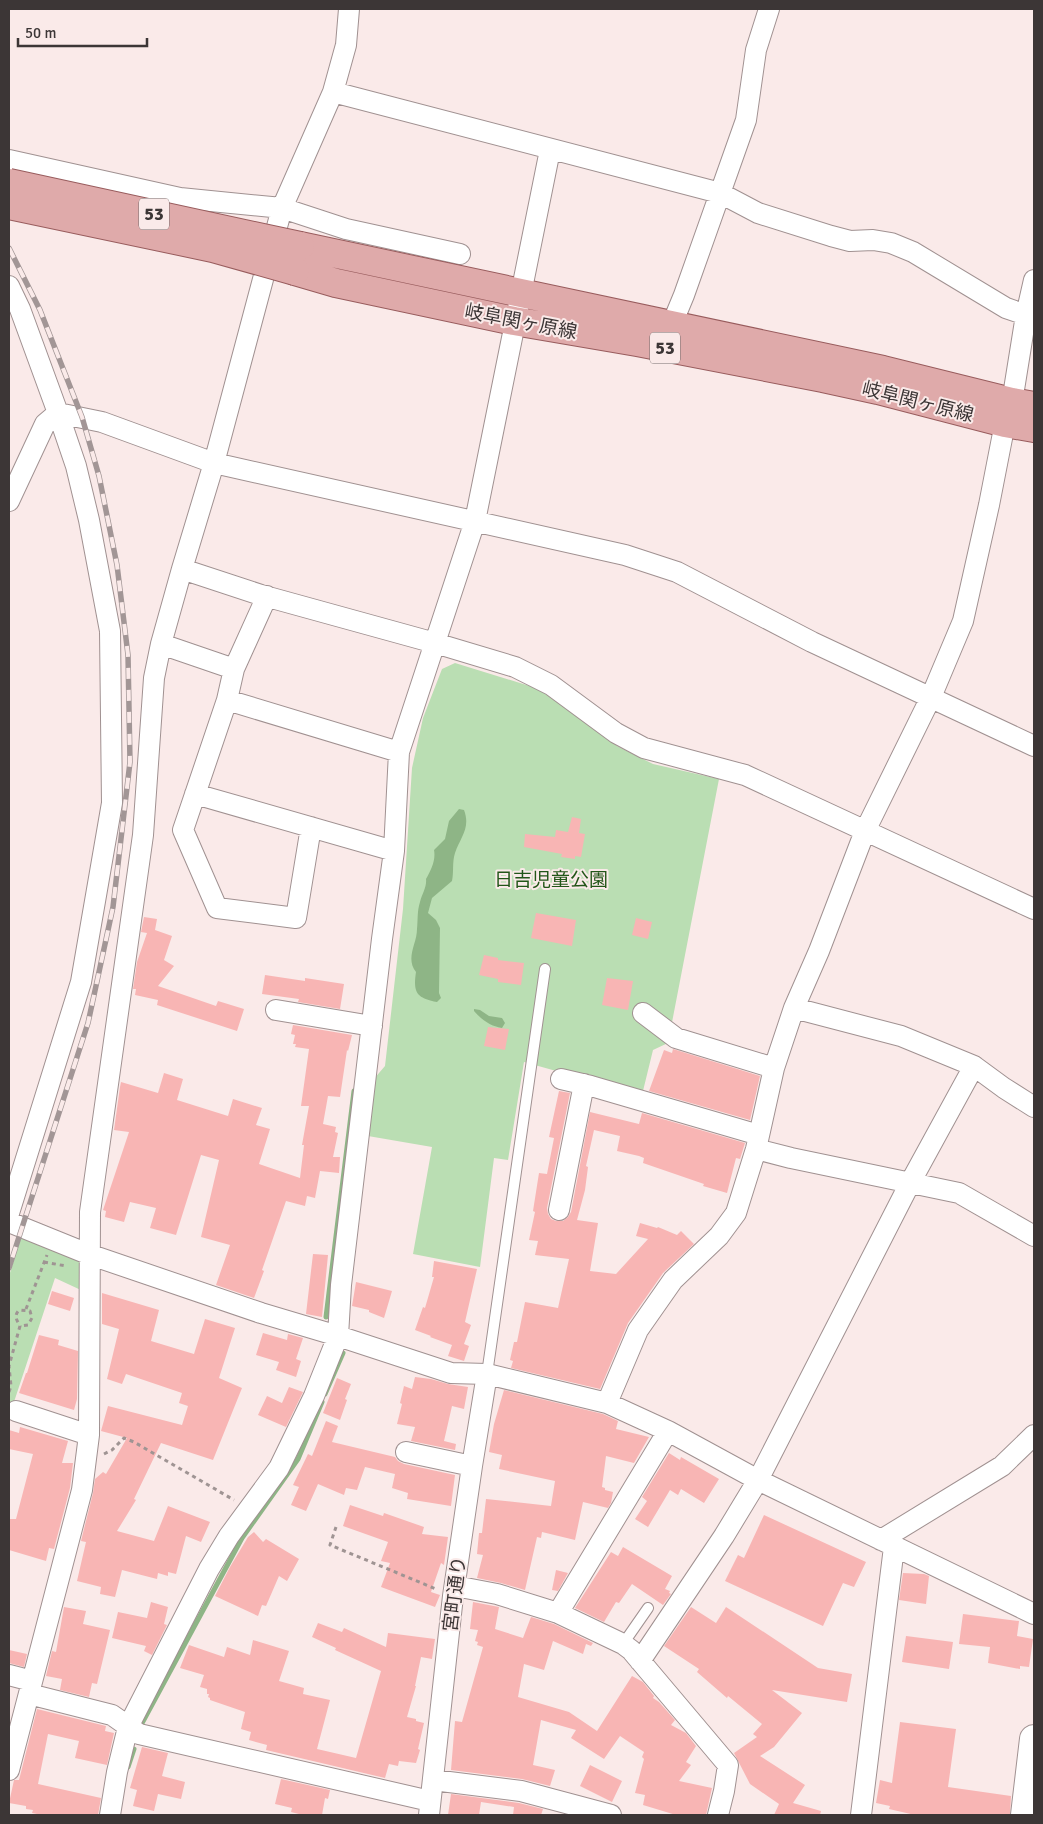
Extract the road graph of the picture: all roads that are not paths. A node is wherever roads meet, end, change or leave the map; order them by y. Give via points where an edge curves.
1 (349, 9) edge
2 (769, 9) edge
3 (333, 92) junction
4 (550, 150) junction
5 (9, 160) edge
6 (9, 183) edge
7 (720, 193) junction
8 (9, 206) edge
9 (282, 208) junction
10 (460, 254) dead end
11 (298, 259) junction
12 (1034, 280) edge
13 (9, 286) edge
14 (521, 293) junction
15 (1026, 315) junction
16 (514, 322) junction
17 (672, 324) junction
18 (1017, 410) edge
19 (58, 413) junction
20 (1034, 428) edge
21 (214, 463) junction
22 (9, 501) edge
23 (475, 521) junction
24 (182, 569) junction
25 (266, 596) junction
26 (435, 643) junction
27 (161, 644) junction
28 (234, 669) junction
29 (932, 697) junction
30 (227, 700) junction
31 (1034, 746) edge
32 (400, 752) junction
33 (195, 794) junction
34 (311, 827) junction
35 (865, 831) junction
36 (394, 851) junction
37 (1034, 909) edge
38 (545, 969) dead end
39 (794, 1008) junction
40 (276, 1010) dead end
41 (643, 1013) dead end
42 (372, 1026) junction
43 (974, 1066) junction
44 (774, 1068) junction
45 (562, 1079) dead end
46 (584, 1084) junction
47 (1034, 1107) edge
48 (758, 1142) junction
49 (910, 1183) junction
50 (559, 1210) dead end
51 (9, 1213) edge
52 (9, 1222) edge
53 (1034, 1236) edge
54 (88, 1254) junction
55 (338, 1336) junction
56 (487, 1374) junction
57 (607, 1403) junction
58 (16, 1411) dead end
59 (668, 1431) junction
60 (89, 1435) junction
61 (1034, 1435) edge
62 (406, 1452) dead end
63 (472, 1466) junction
64 (758, 1480) junction
65 (887, 1544) junction
66 (454, 1591) junction
67 (648, 1608) dead end
68 (558, 1613) junction
69 (1034, 1614) edge
70 (623, 1644) junction
71 (640, 1661) junction
72 (9, 1675) edge
73 (30, 1688) junction
74 (128, 1727) junction
75 (1034, 1739) edge
76 (1032, 1769) edge
77 (9, 1770) edge
78 (433, 1780) junction
79 (429, 1808) edge
80 (110, 1815) edge
81 (611, 1815) edge
82 (718, 1815) edge
83 (860, 1815) edge
84 (1024, 1815) edge

1 - 3 street via 346,45
2 - 7 street via 756,50 746,120
3 - 4 street
3 - 9 street
4 - 7 street
4 - 14 street
5 - 9 street via 180,198
6 - 11 main road, 岐阜関ヶ原線 / 53, bridge
7 - 15 street via 758,213 831,236 850,241 891,243 913,252 1006,308
7 - 17 street
8 - 11 main road, 岐阜関ヶ原線 / 53, bridge via 213,248
9 - 10 street via 346,229
9 - 21 street
11 - 14 main road, 岐阜関ヶ原線 / 53
11 - 16 main road, 岐阜関ヶ原線 / 53 via 336,283
12 - 15 street
13 - 19 street
14 - 16 street
14 - 17 main road, 岐阜関ヶ原線 / 53
15 - 18 street
16 - 18 main road, 岐阜関ヶ原線 / 53 via 636,342 878,390
16 - 23 street
17 - 18 main road, 岐阜関ヶ原線 / 53 via 883,370
18 - 20 main road, 岐阜関ヶ原線 / 53
18 - 29 street via 989,506 964,621
19 - 21 street via 102,422
19 - 22 street via 45,424
19 - 51 street via 76,466 89,520 110,630 112,803 80,982
21 - 23 street
21 - 24 street
23 - 26 street
23 - 29 street via 625,555 677,572 812,642
24 - 25 street
24 - 27 street
25 - 26 street
25 - 28 street
26 - 32 street
26 - 35 street via 515,667 551,685 616,733 644,748 745,774
27 - 28 street
27 - 54 street via 154,678 143,835 90,1212
28 - 30 street
29 - 31 street
29 - 35 street
30 - 32 street
30 - 33 street
32 - 36 street
33 - 34 street
33 - 34 street via 183,830 217,908 296,918
34 - 36 street
35 - 37 street
35 - 39 street
36 - 42 street
38 - 56 lane
39 - 43 street via 901,1036
39 - 44 street
40 - 42 street
41 - 44 street via 676,1038
42 - 55 street via 341,1284
43 - 47 street
43 - 49 street
44 - 48 street
45 - 46 street
46 - 48 street
46 - 50 street
48 - 49 street via 791,1158
48 - 57 street via 736,1213 719,1236 673,1280 638,1330
49 - 53 street via 959,1193
49 - 64 street
52 - 54 street
54 - 55 street
54 - 60 street
55 - 56 street via 451,1373
55 - 74 street via 314,1396 279,1468 209,1569
56 - 57 street
56 - 63 street, 宮町通り
57 - 59 street
58 - 60 street
59 - 64 street
59 - 68 street
60 - 73 street via 82,1490
61 - 65 street via 1002,1466
62 - 63 street
63 - 66 street, 宮町通り
64 - 65 street
64 - 71 street
65 - 69 street
65 - 83 street
66 - 68 street via 497,1594
66 - 78 street, 宮町通り
67 - 70 lane
68 - 70 street
70 - 71 street
71 - 82 street via 728,1765
72 - 73 street
73 - 74 street via 112,1716
73 - 77 street
74 - 79 street via 139,1734
74 - 80 street via 116,1772
75 - 76 street
76 - 84 street
78 - 79 street, 宮町通り
78 - 81 street via 521,1791

